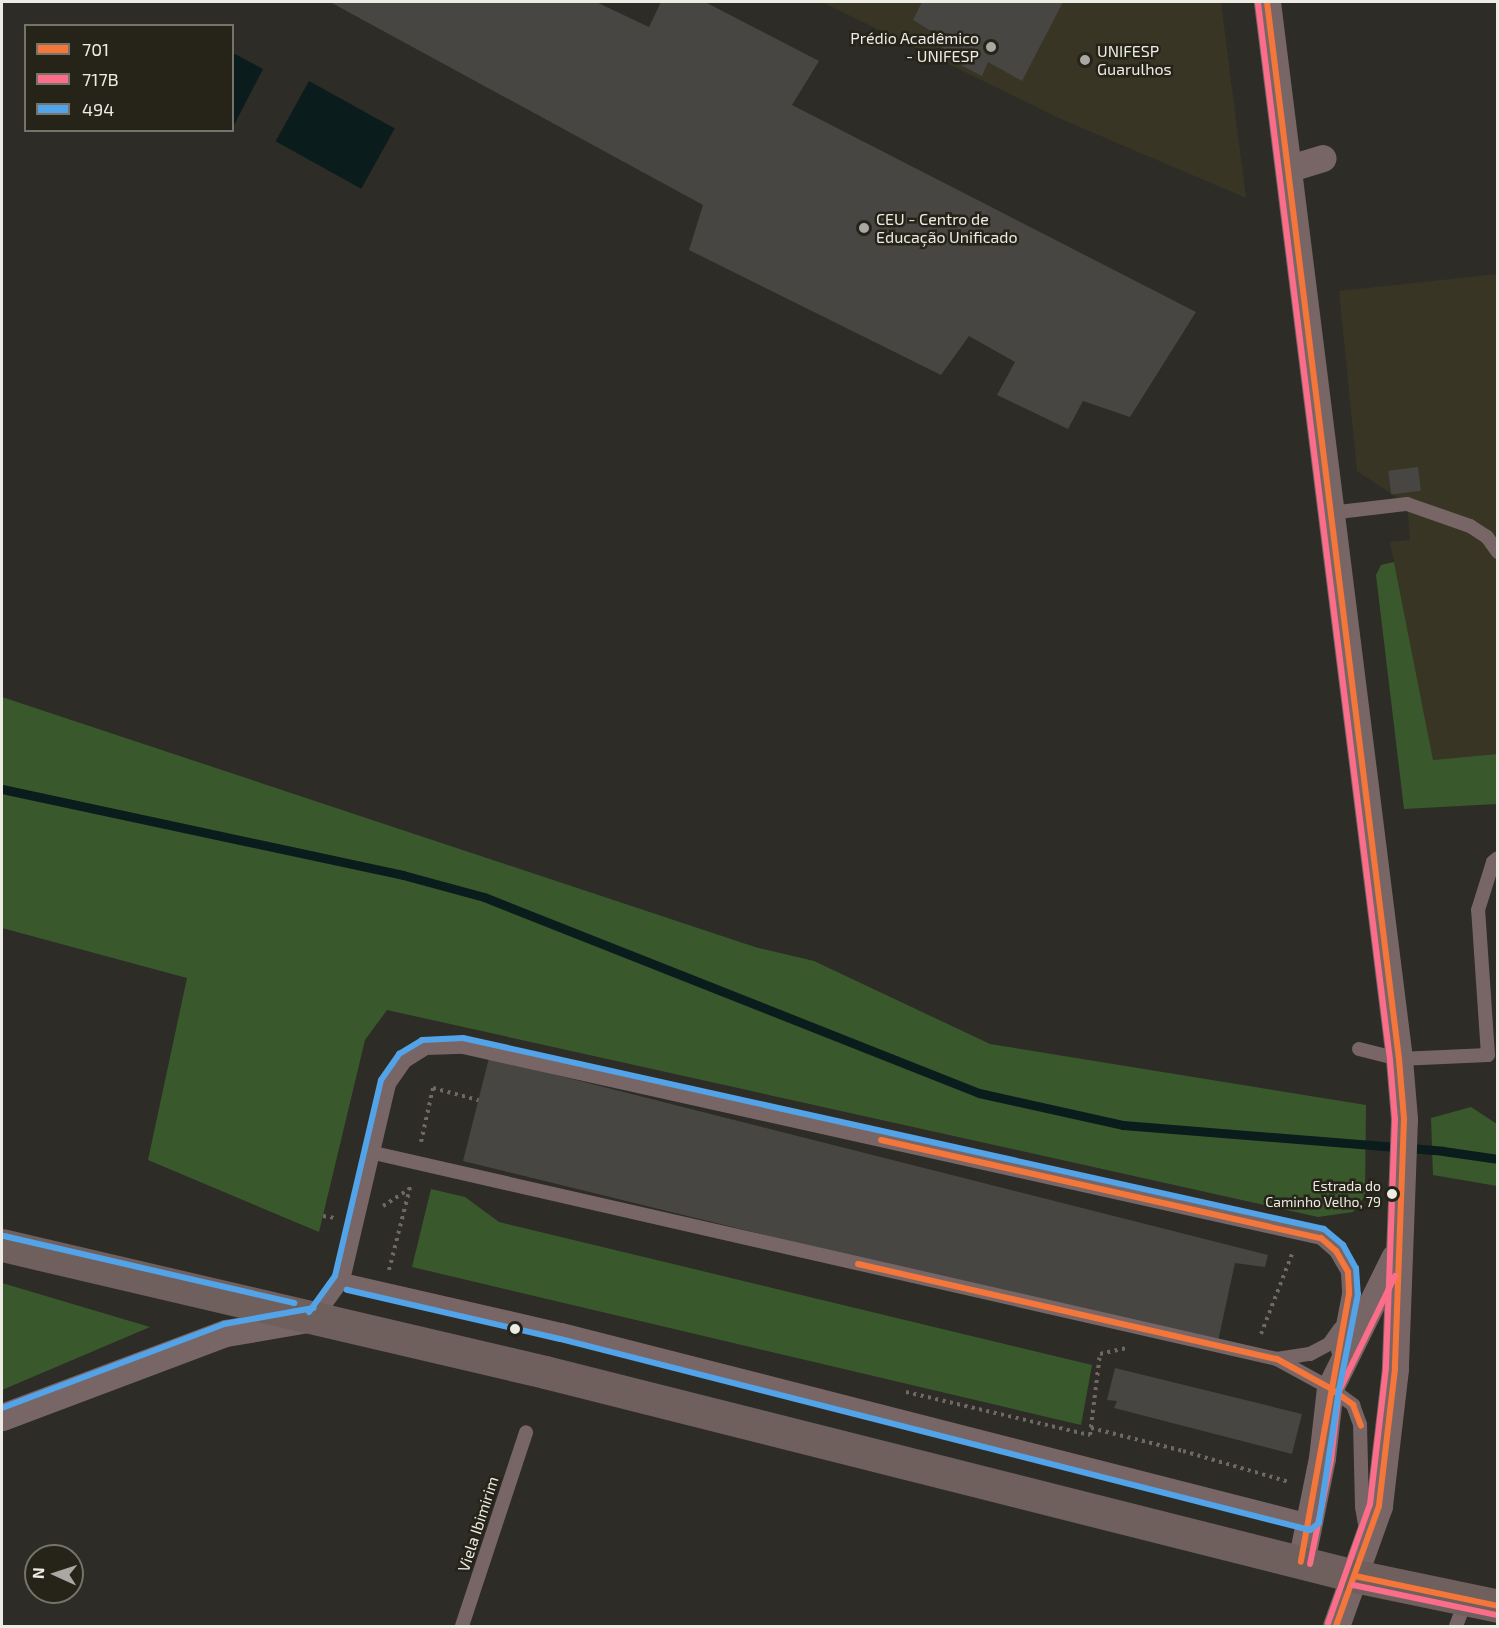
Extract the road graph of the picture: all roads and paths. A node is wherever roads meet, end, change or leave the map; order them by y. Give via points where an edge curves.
1 (1267, 2) edge
2 (1322, 158) dead end
3 (1290, 168) junction
4 (1330, 513) junction
5 (1497, 552) edge
6 (1497, 858) edge
7 (1359, 1049) dead end
8 (1399, 1059) junction
9 (374, 1153) junction
10 (1299, 1234) junction
11 (2, 1245) edge
12 (1397, 1252) junction
13 (2, 1264) edge
14 (389, 1271) dead end
15 (400, 1274) dead end
16 (343, 1280) junction
17 (1349, 1294) junction
18 (316, 1317) junction
19 (1130, 1347) dead end
20 (1253, 1354) junction
21 (1277, 1359) junction
22 (1330, 1388) junction
23 (905, 1392) dead end
24 (2, 1416) edge
25 (1091, 1428) junction
26 (526, 1432) dead end
27 (1315, 1490) junction
28 (1310, 1521) junction
29 (1368, 1540) junction
30 (1301, 1562) junction
31 (1355, 1576) junction
32 (1497, 1606) edge
33 (1461, 1613) edge
34 (462, 1626) edge
35 (1335, 1626) edge

1 - 3 street
2 - 3 street
3 - 4 street
4 - 5 lane via 1407,504 1470,526 1487,537
4 - 8 street
6 - 8 lane via 1478,910 1488,1055
7 - 8 lane
8 - 12 street via 1404,1119
9 - 10 lane via 389,1084 405,1060 426,1048 463,1047
9 - 16 lane
9 - 20 lane
10 - 17 lane via 1321,1238 1336,1251 1348,1272
10 - 20 path
11 - 18 main road
12 - 22 street
12 - 29 street via 1395,1369 1379,1506
13 - 18 main road via 153,1301
14 - 15 path
16 - 18 lane
16 - 28 lane via 562,1330
17 - 21 lane via 1341,1326 1329,1344 1310,1354
17 - 22 lane
18 - 24 street via 226,1333
18 - 30 main road
19 - 25 path via 1100,1354
20 - 21 lane
21 - 22 lane
22 - 27 street
22 - 29 lane via 1353,1405 1360,1424 1362,1507
23 - 25 path via 1090,1435
25 - 27 path
26 - 34 lane, Viela Ibimirim
27 - 28 street
28 - 30 street
29 - 31 street
30 - 31 main road
31 - 33 main road
31 - 35 street
32 - 33 main road

